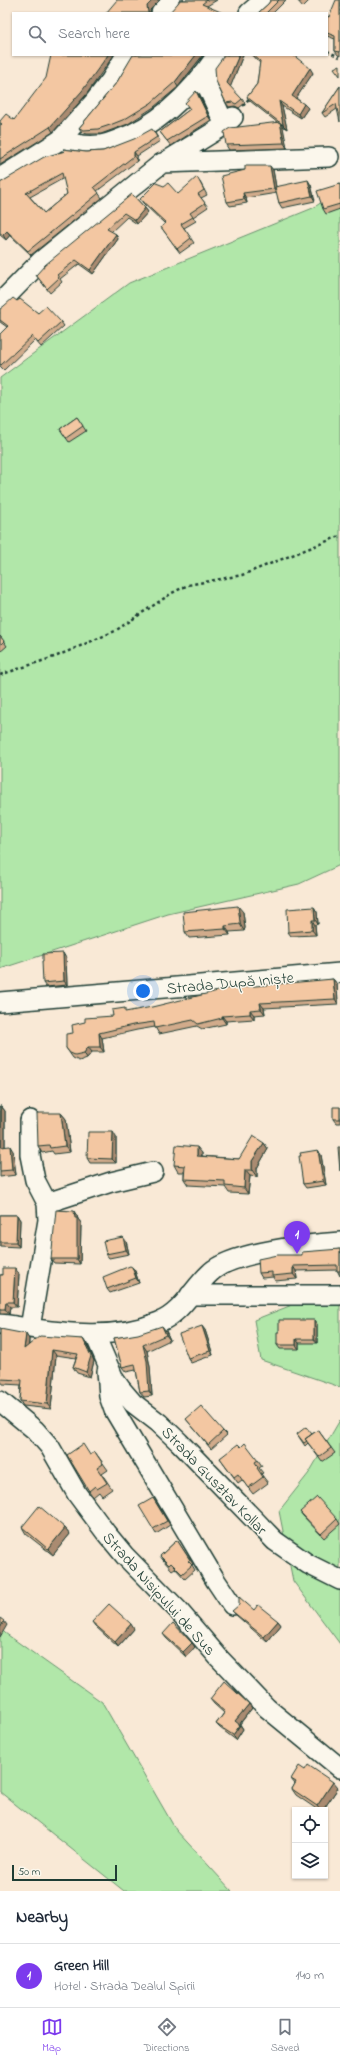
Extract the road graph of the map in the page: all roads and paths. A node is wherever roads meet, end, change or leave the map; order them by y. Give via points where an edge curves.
1 (173, 0) edge
2 (264, 0) edge
3 (162, 12) edge
4 (250, 12) edge
5 (328, 51) edge
6 (125, 56) edge
7 (340, 57) edge
8 (212, 63) edge
9 (253, 94) edge
10 (229, 121) junction
11 (60, 140) junction
12 (329, 157) dead end
13 (162, 163) junction
14 (0, 178) edge
15 (0, 303) edge
16 (340, 536) edge
17 (0, 675) edge
18 (340, 973) edge
19 (0, 1002) edge
20 (30, 1120) dead end
21 (153, 1172) dead end
22 (47, 1203) junction
23 (340, 1242) edge
24 (340, 1295) edge
25 (190, 1296) junction
26 (0, 1324) edge
27 (30, 1328) junction
28 (95, 1335) junction
29 (107, 1362) junction
30 (0, 1401) edge
31 (340, 1580) edge
32 (232, 1605) dead end
33 (340, 1768) edge

1 - 3 street
2 - 4 street
5 - 7 path
6 - 11 street via 94,102
8 - 10 street via 208,88
8 - 11 street via 175,106 126,137 100,145 76,145
9 - 10 path
10 - 13 street
11 - 14 street
12 - 13 street
13 - 15 street via 41,261
16 - 17 path via 242,574 188,585 115,631 57,656
18 - 19 street, Strada După Iniște
20 - 22 street via 30,1155 35,1180
21 - 22 street via 111,1182
22 - 27 street via 48,1220
23 - 25 street via 256,1254 230,1262 212,1270
24 - 25 street
25 - 28 street via 161,1322 143,1328
26 - 27 street
27 - 28 street
28 - 29 street, Strada Gusztav Kollar
29 - 31 street, Strada Gusztav Kollar via 121,1389 133,1403 179,1442 275,1541 308,1564
29 - 32 street, Strada Gusztav Kollar via 109,1396 114,1410
30 - 33 street, Strada Nisipului de Sus via 35,1430 50,1447 77,1494 106,1533 219,1658 267,1708

